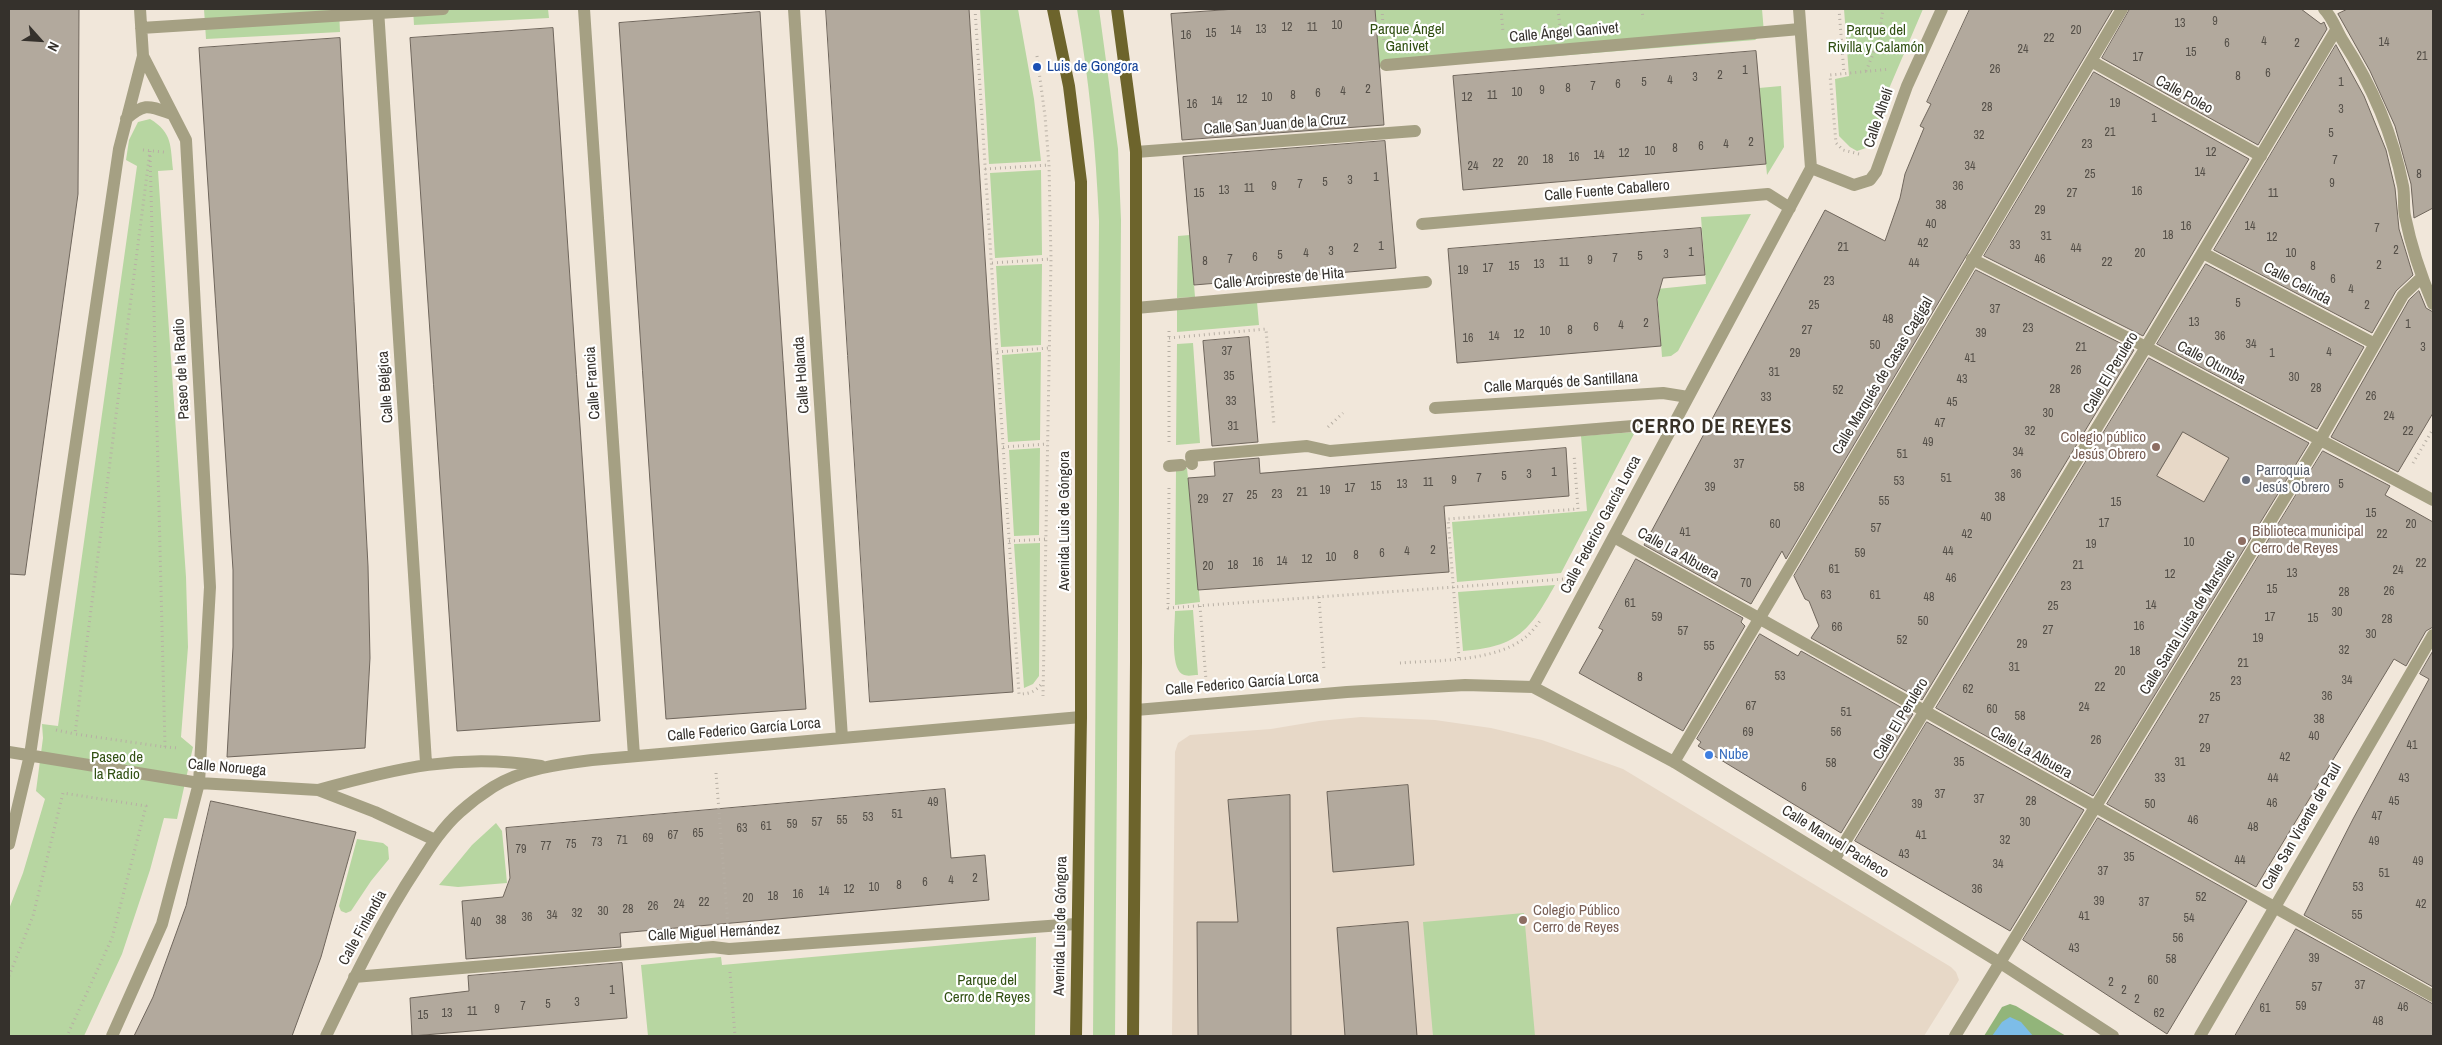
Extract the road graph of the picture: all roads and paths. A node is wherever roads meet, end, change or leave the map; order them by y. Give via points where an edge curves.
1 (140, 9) edge
2 (443, 9) edge
3 (584, 9) edge
4 (794, 9) edge
5 (975, 9) edge
6 (1053, 9) edge
7 (1117, 9) edge
8 (1382, 9) edge
9 (1558, 9) edge
10 (1642, 9) edge
11 (1798, 9) edge
12 (1839, 9) edge
13 (1882, 9) edge
14 (1942, 9) edge
15 (2122, 9) edge
16 (2324, 9) edge
17 (378, 11) edge
18 (1643, 19) dead end
19 (1559, 27) dead end
20 (141, 28) junction
21 (1800, 29) junction
22 (2336, 30) junction
23 (1036, 49) dead end
24 (142, 56) junction
25 (2091, 62) junction
26 (1386, 65) joint
27 (1892, 68) dead end
28 (1866, 71) junction
29 (1844, 73) junction
30 (172, 114) junction
31 (126, 119) junction
32 (1416, 131) dead end
33 (119, 149) junction
34 (150, 151) junction
35 (1136, 152) junction
36 (187, 154) junction
37 (1863, 154) dead end
38 (2261, 156) junction
39 (1049, 165) junction
40 (1811, 168) junction
41 (985, 169) junction
42 (1790, 208) junction
43 (1422, 224) dead end
44 (2202, 253) junction
45 (1051, 259) junction
46 (1972, 259) junction
47 (992, 263) junction
48 (2427, 281) edge
49 (1426, 282) dead end
50 (2433, 304) edge
51 (1136, 308) junction
52 (1169, 338) dead end
53 (2375, 344) junction
54 (2146, 347) junction
55 (1049, 348) junction
56 (997, 352) junction
57 (1688, 397) junction
58 (1435, 408) dead end
59 (1646, 425) dead end
60 (2433, 429) edge
61 (1572, 431) junction
62 (2320, 440) junction
63 (1048, 444) junction
64 (1003, 446) junction
65 (1276, 448) junction
66 (1181, 465) dead end
67 (2400, 484) junction
68 (2433, 500) edge
69 (1614, 537) junction
70 (1047, 539) junction
71 (1009, 541) junction
72 (1560, 586) dead end
73 (1454, 587) junction
74 (1319, 597) junction
75 (1200, 606) junction
76 (1168, 608) dead end
77 (1544, 616) dead end
78 (1759, 618) junction
79 (2433, 635) edge
80 (1324, 670) dead end
81 (1206, 681) dead end
82 (1043, 682) junction
83 (1533, 687) junction
84 (1136, 710) junction
85 (1924, 712) junction
86 (1081, 717) junction
87 (1044, 720) junction
88 (842, 738) junction
89 (714, 750) junction
90 (9, 752) edge
91 (30, 755) junction
92 (634, 756) junction
93 (1674, 762) junction
94 (426, 763) junction
95 (546, 767) junction
96 (198, 783) junction
97 (318, 790) junction
98 (2094, 808) junction
99 (435, 840) junction
100 (9, 844) edge
101 (1834, 860) junction
102 (2274, 908) junction
103 (1076, 924) junction
104 (729, 931) dead end
105 (1999, 962) junction
106 (729, 971) dead end
107 (9, 976) edge
108 (354, 978) junction
109 (2433, 996) edge
110 (67, 1036) edge
111 (112, 1036) edge
112 (326, 1036) edge
113 (735, 1036) edge
114 (1076, 1036) edge
115 (1133, 1036) edge
116 (1955, 1036) edge
117 (2113, 1036) edge
118 (2200, 1036) edge

1 - 20 street, Paseo de la Radio
2 - 17 street
3 - 92 street, Calle Francia
4 - 88 street, Calle Holanda
5 - 41 path
6 - 86 main road, Avenida Luis de Góngora via 1068,86 1081,182
7 - 35 main road
8 - 26 path
9 - 19 path
10 - 18 path
11 - 21 street
12 - 29 path
13 - 28 path via 1878,42
14 - 40 street, Calle Alhelí via 1870,180 1854,185
15 - 25 street, Calle Marqués de Casas Cagigal
16 - 22 street via 2333,18
17 - 20 street
17 - 94 street, Calle Bélgica
20 - 24 street, Paseo de la Radio
21 - 26 street, Calle Ángel Ganivet
21 - 40 street
22 - 38 street, Calle El Perulero
22 - 48 street via 2365,78 2383,121 2403,186 2405,215
23 - 39 path
24 - 30 street, Paseo de la Radio
24 - 31 street, Paseo de la Radio
25 - 38 street, Calle Poleo
25 - 46 street, Calle Marqués de Casas Cagigal
27 - 28 path
28 - 29 path
29 - 37 path via 1830,75 1836,143 1852,154
30 - 31 street via 153,107 139,107
30 - 36 street, Paseo de la Radio via 186,140
31 - 33 street, Paseo de la Radio
32 - 35 street, Calle San Juan de la Cruz
33 - 34 path
33 - 91 street, Paseo de la Radio
34 - 34 path via 76,734 164,747 164,727
34 - 36 path
35 - 51 main road
36 - 96 street, Paseo de la Radio via 210,586
38 - 44 street, Calle El Perulero
39 - 41 path
39 - 45 path
40 - 42 street, Calle Federico García Lorca
41 - 47 path
42 - 43 street, Calle Fuente Caballero via 1768,194
42 - 57 street, Calle Federico García Lorca
44 - 53 street, Calle Celinda
44 - 54 street, Calle El Perulero
45 - 47 path
45 - 55 path
46 - 54 street, Calle Otumba
46 - 78 street, Calle Marqués de Casas Cagigal
47 - 56 path
48 - 50 street
48 - 53 street, Calle Santa Luisa de Marsillac via 2403,295
49 - 51 street, Calle Arcipreste de Hita
51 - 84 main road
52 - 65 path via 1266,329
53 - 62 street, Calle Santa Luisa de Marsillac
54 - 62 street, Calle Otumba
54 - 85 street, Calle El Perulero
55 - 56 path
55 - 63 path
56 - 64 path
57 - 58 street, Calle Marqués de Santillana via 1662,393
57 - 69 street, Calle Federico García Lorca
59 - 61 street
60 - 67 path
61 - 65 street via 1330,451 1307,446
61 - 73 path via 1578,508 1448,519
62 - 67 street, Calle Otumba
62 - 98 street, Calle Santa Luisa de Marsillac
63 - 64 path
63 - 70 path
64 - 71 path
65 - 66 street via 1191,456
67 - 68 street, Calle Otumba
69 - 78 street, Calle La Albuera
69 - 83 street, Calle Federico García Lorca
70 - 71 path
70 - 82 path
71 - 82 path via 1019,694 1037,690
72 - 73 path via 1564,579
73 - 74 path
73 - 77 path via 1459,658 1487,655 1509,648 1528,636
74 - 75 path
74 - 80 path
75 - 76 path
75 - 81 path
78 - 85 street, Calle La Albuera
78 - 93 street, Calle Marqués de Casas Cagigal
79 - 102 street, Calle San Vicente de Paul
82 - 87 path
83 - 84 street, Calle Federico García Lorca via 1465,685
83 - 93 street, Calle Manuel Pacheco
84 - 115 main road
85 - 98 street, Calle La Albuera
85 - 101 street, Calle El Perulero
86 - 87 street, Calle Federico García Lorca
86 - 103 main road, Avenida Luis de Góngora
87 - 88 street, Calle Federico García Lorca
88 - 89 street, Calle Federico García Lorca
89 - 92 street, Calle Federico García Lorca
89 - 104 path
90 - 91 street, Calle Noruega
91 - 96 street, Calle Noruega
91 - 100 street, Paseo de la Radio
92 - 95 street, Calle Federico García Lorca
93 - 101 street, Calle Manuel Pacheco
94 - 95 street via 505,760
94 - 97 street
95 - 99 street, Calle Federico García Lorca via 495,786 459,812
96 - 97 street, Calle Noruega
96 - 111 street, Paseo de la Radio via 162,924
97 - 99 street, Calle Noruega
98 - 102 street, Calle La Albuera
98 - 105 street, Calle Santa Luisa de Marsillac
99 - 108 street, Calle Finlandia via 396,899
101 - 105 street, Calle Manuel Pacheco
102 - 109 street, Calle La Albuera
102 - 118 street, Calle San Vicente de Paul
103 - 108 street, Calle Miguel Hernández via 729,949 713,947
103 - 114 main road, Avenida Luis de Góngora
105 - 116 street, Calle Santa Luisa de Marsillac
105 - 117 street, Calle Manuel Pacheco
106 - 113 path
107 - 110 path via 33,916 63,793 146,806 112,938
108 - 112 street, Calle Finlandia

